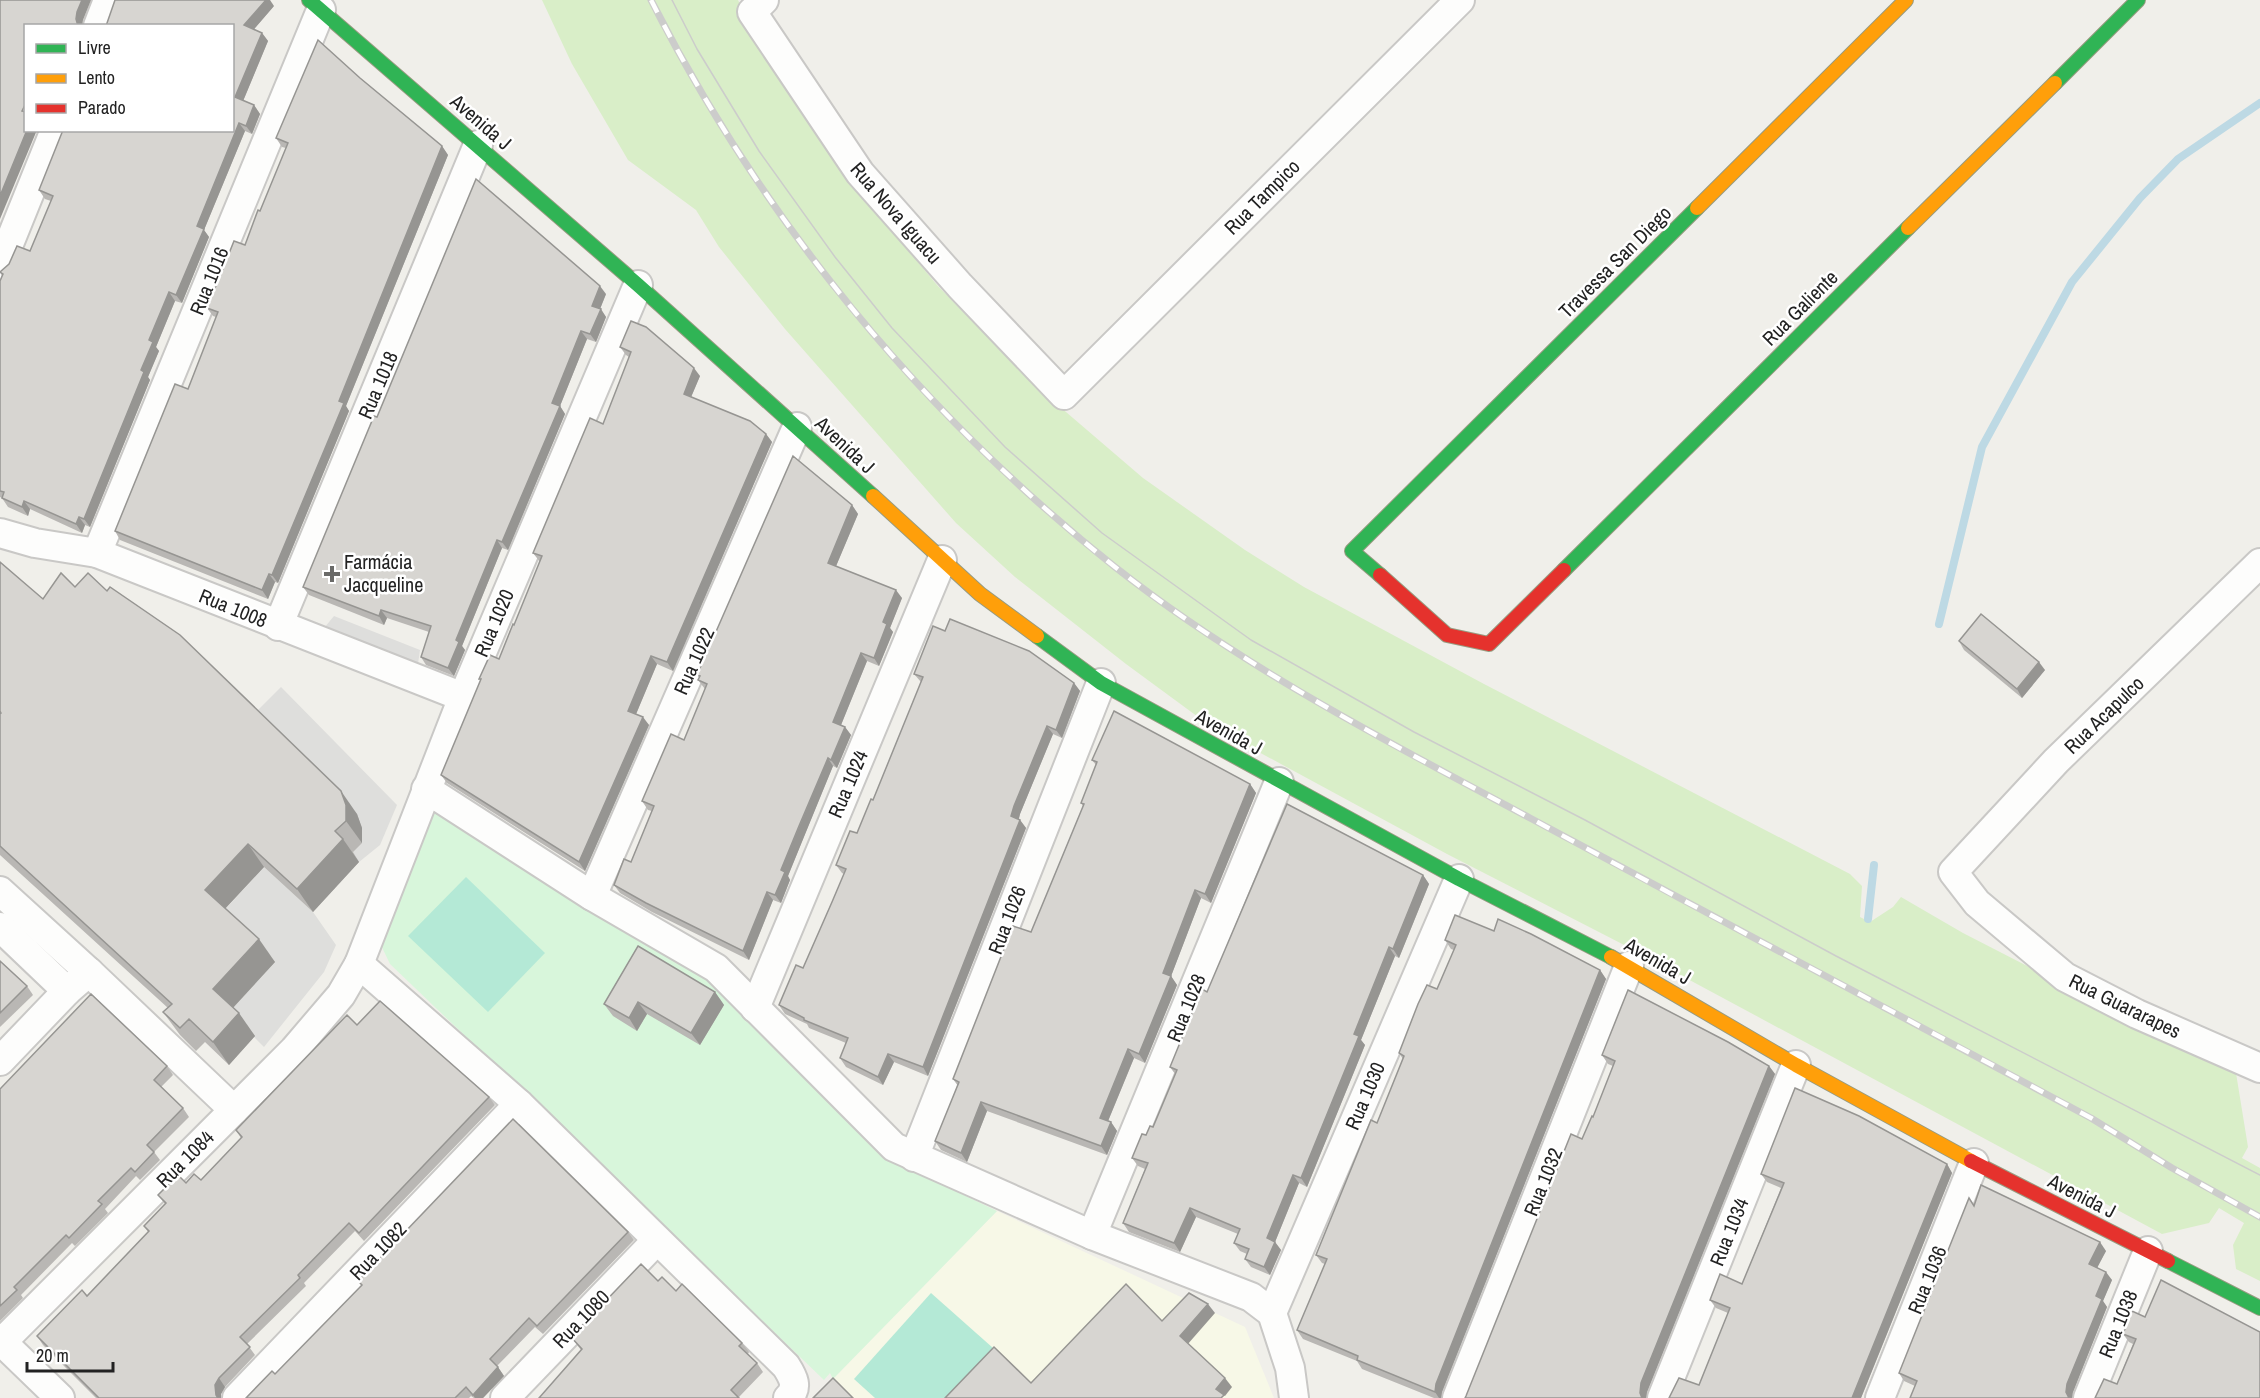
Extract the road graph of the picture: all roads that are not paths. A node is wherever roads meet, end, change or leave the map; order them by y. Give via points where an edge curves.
1 (108, 0) edge
2 (1460, 0) edge
3 (1906, 0) edge
4 (2138, 0) edge
5 (315, 5) edge
6 (758, 6) edge
7 (99, 24) edge
8 (54, 132) edge
9 (478, 145) junction
10 (0, 267) edge
11 (638, 285) junction
12 (1064, 395) joint
13 (797, 427) junction
14 (0, 532) edge
15 (97, 553) junction
16 (942, 560) junction
17 (2260, 563) edge
18 (278, 626) junction
19 (1489, 644) joint
20 (1101, 683) junction
21 (463, 697) junction
22 (1279, 782) junction
23 (426, 789) junction
24 (1953, 872) joint
25 (1459, 879) junction
26 (0, 891) edge
27 (592, 896) junction
28 (0, 927) edge
29 (359, 964) junction
30 (1629, 966) junction
31 (89, 972) junction
32 (67, 991) junction
33 (755, 1008) junction
34 (0, 1061) edge
35 (1796, 1065) junction
36 (2260, 1068) edge
37 (519, 1104) junction
38 (234, 1110) junction
39 (914, 1157) junction
40 (1974, 1163) junction
41 (1092, 1234) junction
42 (657, 1240) junction
43 (2148, 1251) junction
44 (2260, 1308) edge
45 (1272, 1312) junction
46 (1, 1343) edge
47 (790, 1396) edge
48 (60, 1398) edge
49 (237, 1398) edge
50 (505, 1398) edge
51 (1294, 1398) edge
52 (1456, 1398) edge
53 (1662, 1398) edge
54 (1880, 1398) edge
55 (2088, 1398) edge

1 - 7 street
2 - 12 street, Rua Tampico
3 - 19 street, Travessa San Diego via 1352,551 1447,635
4 - 19 street, Rua Galiente
5 - 9 street, Avenida J
5 - 15 street, Rua 1016
6 - 12 street, Rua Nova Iguacu via 860,173
8 - 10 street
9 - 11 street, Avenida J
9 - 18 street, Rua 1018
11 - 13 street, Avenida J
11 - 21 street, Rua 1020
13 - 16 street, Avenida J
13 - 27 street, Rua 1022
14 - 15 street, Rua 1008 via 34,543
15 - 18 street, Rua 1008
16 - 20 street, Avenida J via 980,594
16 - 33 street, Rua 1024
17 - 24 street, Rua Acapulco via 2056,761
18 - 21 street, Rua 1008
20 - 22 street, Avenida J
20 - 39 street, Rua 1026
21 - 23 street, Rua 1020
22 - 25 street, Avenida J
22 - 41 street, Rua 1028
23 - 27 street
23 - 29 street, Rua 1020
24 - 36 street, Rua Guararapes via 1977,903 2065,977
25 - 30 street, Avenida J
25 - 45 street, Rua 1030
26 - 31 street
27 - 33 street via 716,968
28 - 32 street
29 - 37 street
29 - 38 street, Rua 1084 via 334,1003 294,1050
30 - 35 street, Avenida J
30 - 52 street, Rua 1032
31 - 32 street
31 - 38 street
32 - 34 street
33 - 39 street via 894,1146
35 - 40 street, Avenida J
35 - 53 street, Rua 1034
37 - 42 street
37 - 49 street, Rua 1082
38 - 46 street, Rua 1084
39 - 41 street
40 - 43 street, Avenida J
40 - 54 street, Rua 1036
41 - 45 street via 1251,1297
42 - 47 street via 786,1366 794,1379
42 - 50 street, Rua 1080
43 - 44 street, Avenida J
43 - 55 street, Rua 1038
45 - 51 street via 1290,1368
46 - 48 street

